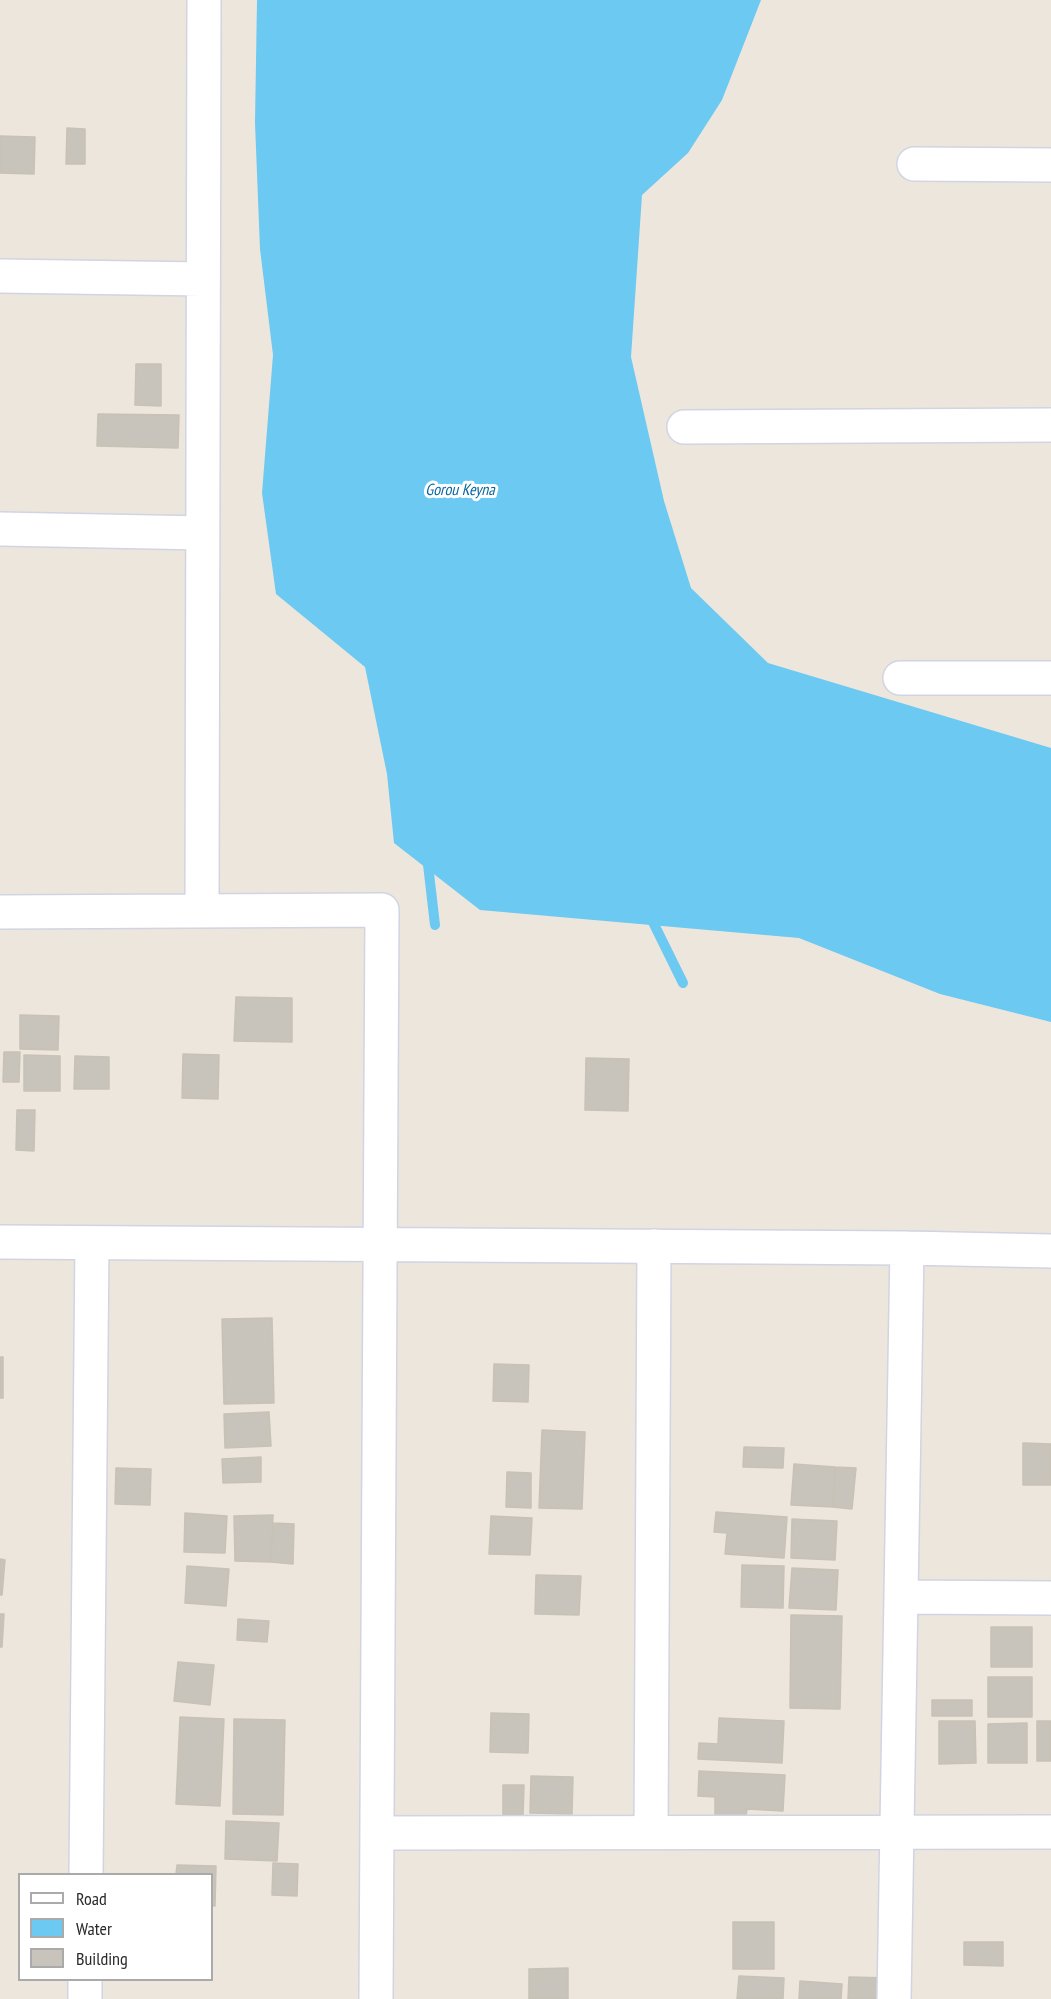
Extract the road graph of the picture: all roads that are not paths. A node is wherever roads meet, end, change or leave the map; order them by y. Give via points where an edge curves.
1 (204, 0) edge
2 (914, 164) dead end
3 (1051, 165) edge
4 (0, 276) edge
5 (203, 279) junction
6 (1051, 425) edge
7 (684, 427) dead end
8 (0, 529) edge
9 (203, 533) junction
10 (900, 678) dead end
11 (1051, 678) edge
12 (202, 910) junction
13 (0, 912) edge
14 (0, 1242) edge
15 (92, 1243) junction
16 (380, 1245) junction
17 (654, 1246) junction
18 (908, 1248) junction
19 (1051, 1251) edge
20 (901, 1598) junction
21 (1051, 1598) edge
22 (651, 1832) junction
23 (897, 1832) junction
24 (1051, 1832) edge
25 (377, 1833) junction
26 (86, 1873) edge
27 (85, 1981) edge
28 (85, 1999) edge
29 (376, 1999) edge
30 (894, 1999) edge

1 - 5 street
2 - 3 street
4 - 5 street
5 - 9 street
6 - 7 street
8 - 9 street
9 - 12 street
10 - 11 street
12 - 13 street
12 - 16 street via 382,910
14 - 15 street
15 - 16 street
15 - 26 street
16 - 17 street
16 - 25 street
17 - 18 street
17 - 22 street
18 - 19 street
18 - 20 street
20 - 21 street
20 - 23 street
22 - 23 street
22 - 25 street
23 - 24 street
23 - 30 street
25 - 29 street
27 - 28 street

